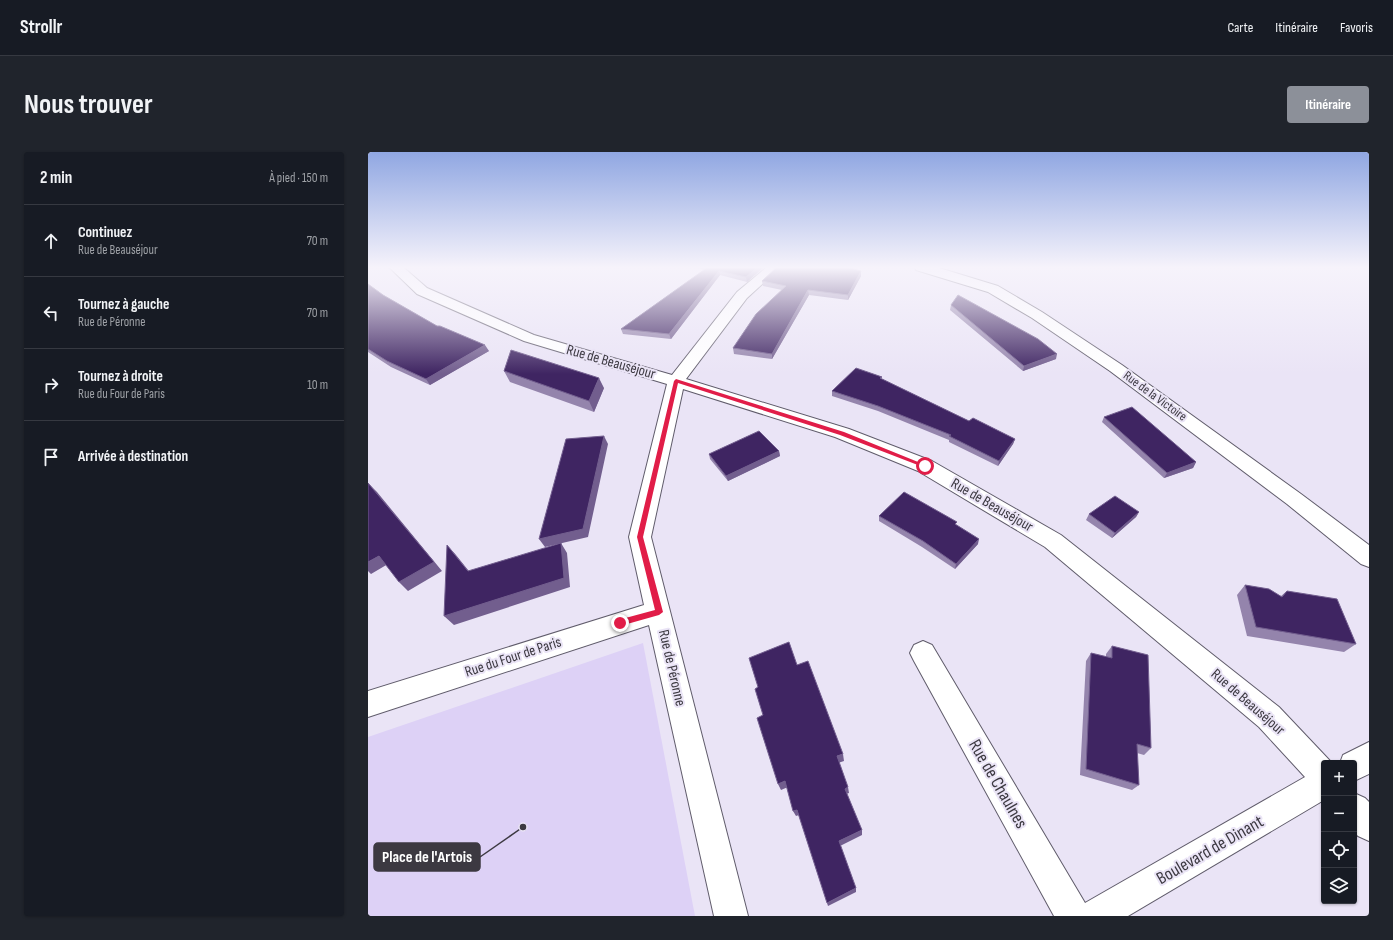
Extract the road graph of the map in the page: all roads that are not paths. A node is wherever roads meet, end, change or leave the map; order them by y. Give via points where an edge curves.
1 (449, 303) edge
2 (736, 303) edge
3 (1017, 303) edge
4 (676, 381) junction
5 (1369, 558) edge
6 (659, 612) junction
7 (923, 653) dead end
8 (368, 704) edge
9 (1369, 757) edge
10 (1357, 764) edge
11 (1321, 773) edge
12 (1321, 785) edge
13 (1357, 812) edge
14 (1369, 825) edge
15 (731, 916) edge
16 (1073, 916) edge
17 (1095, 916) edge

1 - 4 street, Rue de Beauséjour via 529,338
2 - 4 street, Rue de Péronne
3 - 5 street, Rue de la Victoire via 1135,382 1294,499
4 - 6 street, Rue de Péronne via 640,537
4 - 11 street, Rue de Beauséjour via 842,433 925,466 1053,541 1269,718
6 - 8 street, Rue du Four de Paris
6 - 15 street, Rue de Péronne
7 - 16 street, Rue de Chaulnes
9 - 10 street
12 - 17 street, Boulevard de Dinant
13 - 14 street

